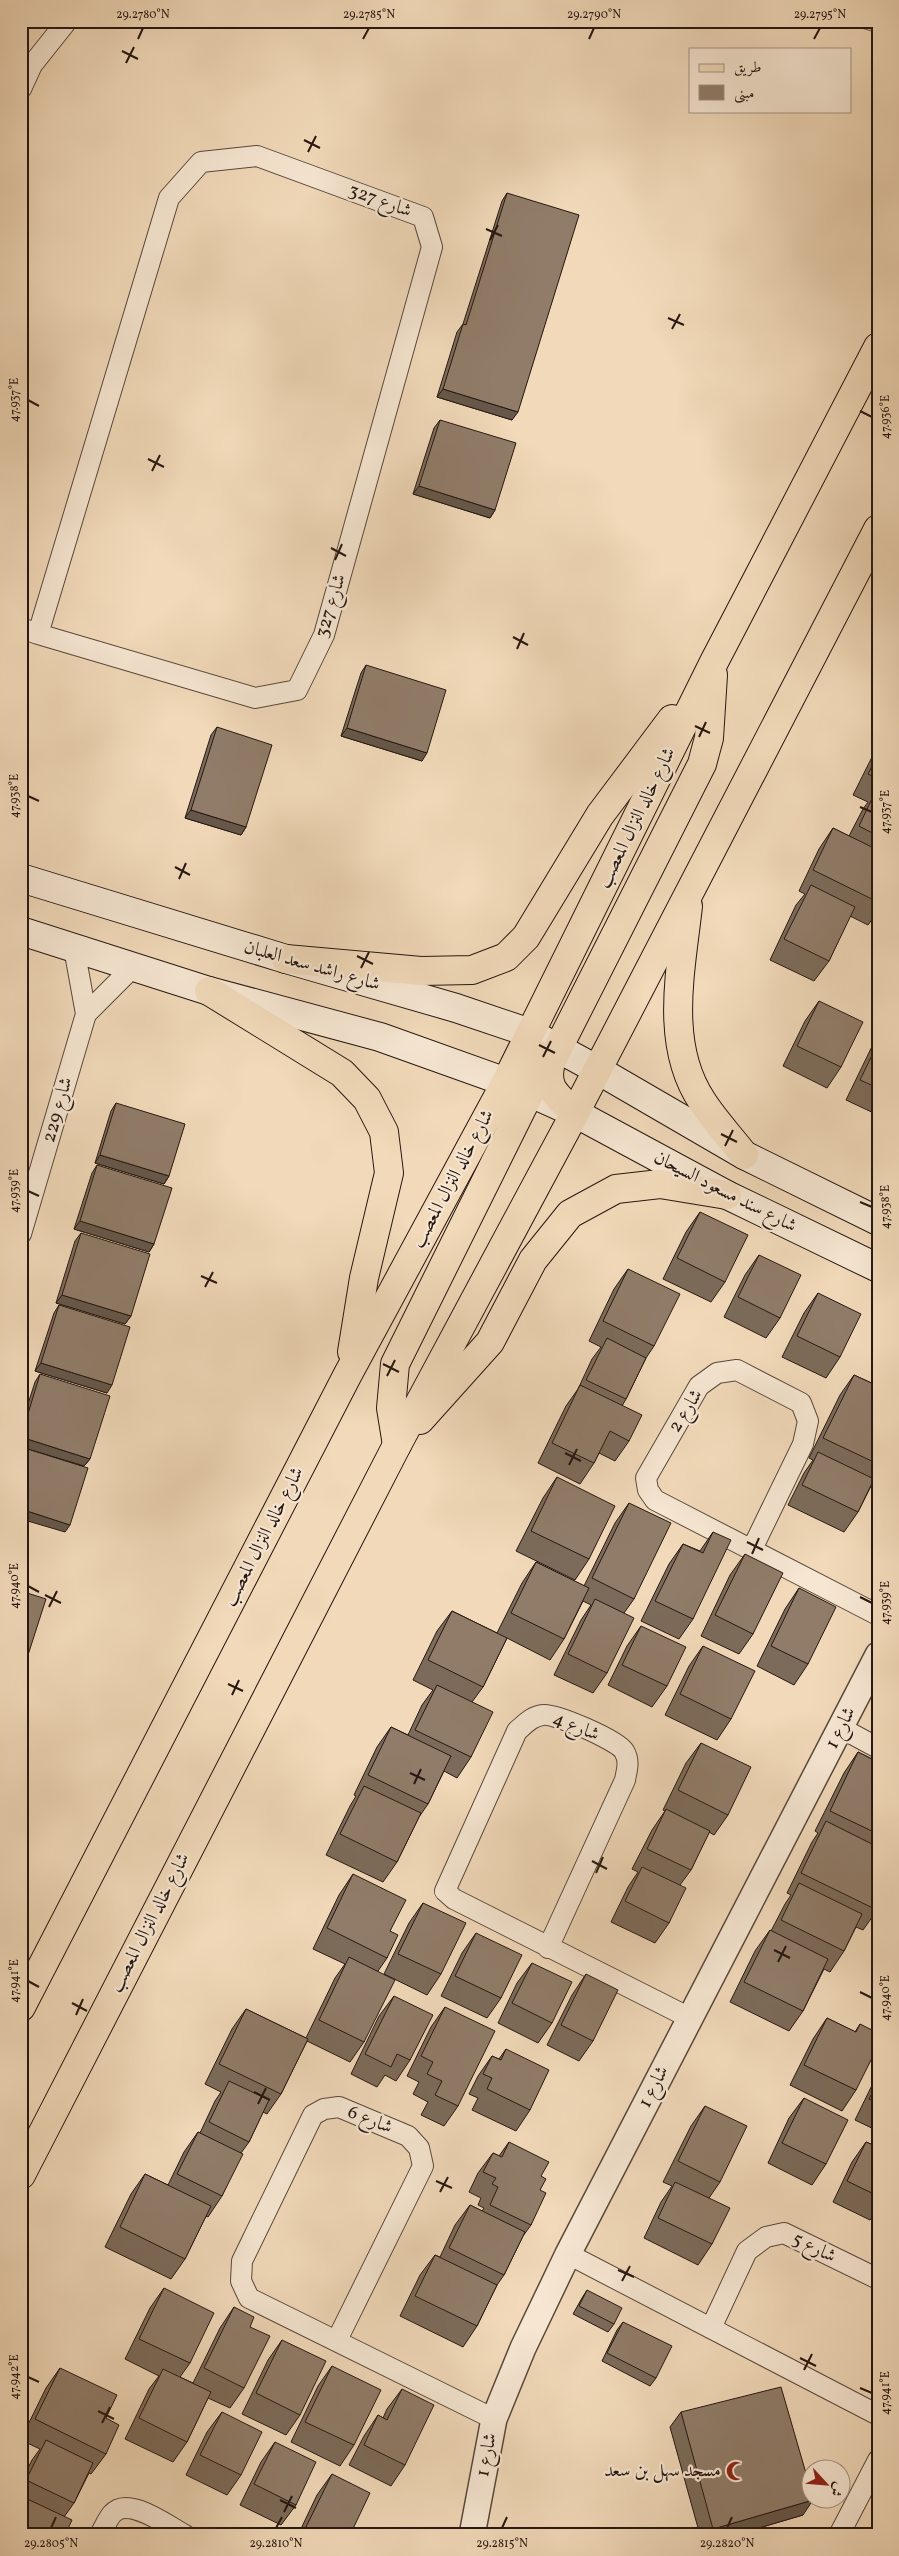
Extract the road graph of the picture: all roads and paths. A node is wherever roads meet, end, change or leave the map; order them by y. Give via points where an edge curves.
1 (67, 21) edge
2 (21, 89) edge
3 (878, 347) edge
4 (878, 529) edge
5 (30, 630) edge
6 (714, 662) junction
7 (21, 878) edge
8 (690, 891) junction
9 (21, 931) edge
10 (74, 948) junction
11 (286, 960) junction
12 (134, 966) junction
13 (209, 991) junction
14 (86, 1014) junction
15 (530, 1033) junction
16 (558, 1048) junction
17 (596, 1069) junction
18 (518, 1087) junction
19 (575, 1113) junction
20 (744, 1155) junction
21 (727, 1196) junction
22 (878, 1221) edge
23 (21, 1234) edge
24 (878, 1268) edge
25 (348, 1374) junction
26 (397, 1444) junction
27 (752, 1549) junction
28 (878, 1615) edge
29 (878, 1655) edge
30 (841, 1728) junction
31 (878, 1748) edge
32 (548, 1948) junction
33 (21, 2007) edge
34 (690, 2018) junction
35 (54, 2110) junction
36 (21, 2146) edge
37 (21, 2175) edge
38 (568, 2254) junction
39 (878, 2279) edge
40 (711, 2328) junction
41 (337, 2340) junction
42 (878, 2415) edge
43 (494, 2420) junction
44 (878, 2460) edge
45 (100, 2535) edge
46 (185, 2535) edge
47 (472, 2535) edge
48 (839, 2535) edge

1 - 2 street via 32,65
3 - 6 main road, شارع خالد النزال المعصب
4 - 8 main road, شارع خالد النزال المعصب
5 - 5 street, شارع 327 via 255,698 297,690 324,635 432,247 423,217 257,156 201,162 170,198
6 - 11 main road via 600,815 526,937 506,957 472,970 420,972
6 - 15 main road, شارع خالد النزال المعصب
6 - 16 main road via 709,738 702,764
7 - 11 main road, شارع راشد سعد العلبان
8 - 17 main road, شارع خالد النزال المعصب
8 - 20 main road via 680,980 678,1034 689,1075 701,1100
9 - 10 main road
10 - 12 main road
10 - 14 street, شارع 229
11 - 15 main road, شارع راشد سعد العلبان via 456,1008
12 - 13 main road
12 - 14 street, شارع 229
13 - 18 main road via 380,1037
13 - 25 main road via 342,1073 367,1099 384,1132 389,1173 364,1278
14 - 23 street, شارع 229
15 - 16 main road, شارع راشد سعد العلبان
15 - 18 main road, شارع خالد النزال المعصب
16 - 17 main road, شارع راشد سعد العلبان
16 - 19 main road via 547,1076 551,1090
17 - 19 main road, شارع خالد النزال المعصب
17 - 20 main road
18 - 19 main road
18 - 25 main road, شارع خالد النزال المعصب
18 - 26 main road via 394,1364 391,1408
19 - 21 main road, شارع سند مسعود السيحان
19 - 26 main road, شارع خالد النزال المعصب
20 - 22 main road
21 - 24 main road, شارع سند مسعود السيحان
21 - 26 main road via 660,1184 616,1189 570,1214 533,1260 490,1342
25 - 33 main road, شارع خالد النزال المعصب
26 - 35 main road, شارع خالد النزال المعصب
27 - 27 street, شارع 2 via 655,1500 648,1490 646,1478 699,1386 717,1373 737,1370 801,1403 808,1420 803,1444
27 - 28 street, شارع 2
29 - 30 street, شارع 1
30 - 31 street
30 - 34 street, شارع 1
32 - 32 street, شارع 4 via 454,1899 445,1890 517,1731 530,1719 544,1714 581,1725 623,1748 629,1761 625,1780
32 - 34 street, شارع 4
34 - 38 street, شارع 1
35 - 36 main road
35 - 37 main road, شارع خالد النزال المعصب
38 - 40 street
38 - 43 street, شارع 1 via 523,2348
39 - 40 street, شارع 5 via 784,2233 766,2237 747,2251
40 - 42 street
41 - 41 street, شارع 6 via 249,2298 241,2281 242,2261 313,2115 339,2107 408,2136 418,2148 423,2166
41 - 43 street, شارع 6
43 - 47 street, شارع 1
44 - 48 street
45 - 46 street via 112,2513 122,2508 135,2508

